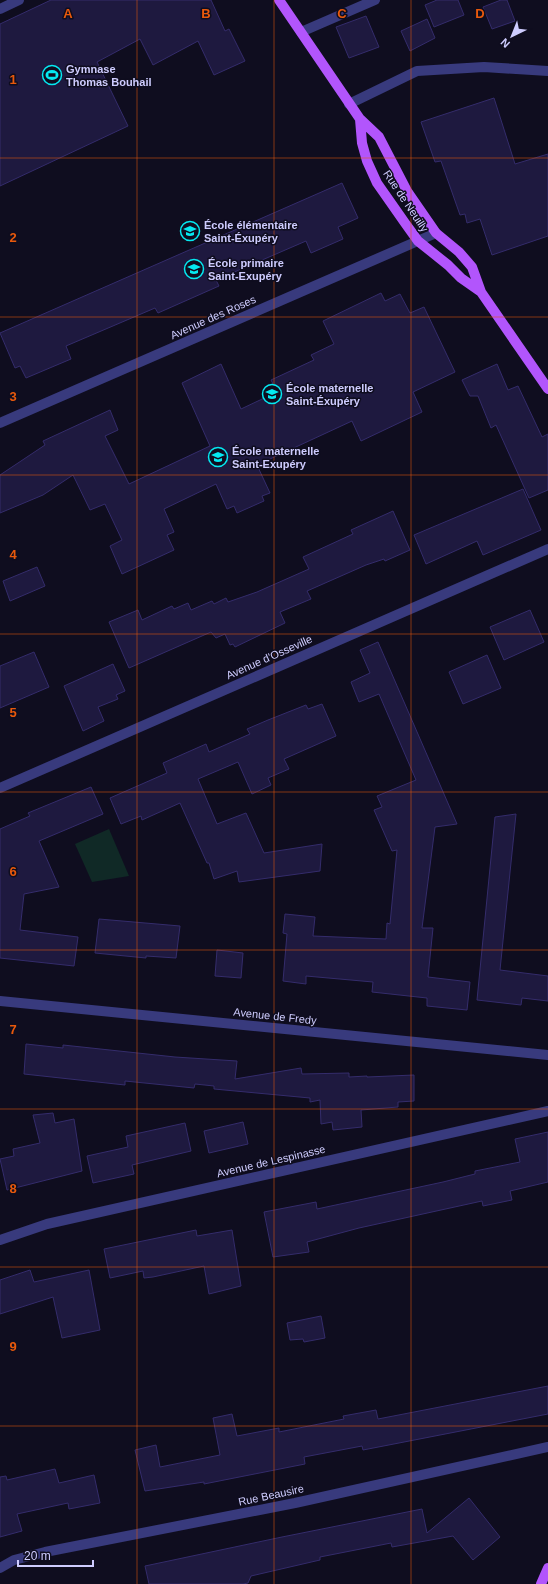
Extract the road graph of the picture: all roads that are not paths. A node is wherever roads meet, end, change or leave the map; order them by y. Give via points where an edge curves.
1 (19, 0) edge
2 (279, 0) edge
3 (375, 0) edge
4 (0, 9) edge
5 (301, 32) junction
6 (548, 71) edge
7 (349, 104) junction
8 (360, 119) junction
9 (436, 233) junction
10 (418, 241) junction
11 (481, 292) junction
12 (548, 388) edge
13 (0, 423) edge
14 (548, 548) edge
15 (0, 788) edge
16 (0, 1000) edge
17 (548, 1055) edge
18 (548, 1111) edge
19 (0, 1240) edge
20 (548, 1447) edge
21 (0, 1568) edge
22 (548, 1568) edge
23 (541, 1584) edge

1 - 4 street
2 - 5 main road, Rue de Neuilly
3 - 5 street
5 - 7 main road, Rue de Neuilly
6 - 7 street via 484,67 417,71
7 - 8 main road, Rue de Neuilly
8 - 9 main road, Rue de Neuilly via 379,137 407,191
8 - 10 main road, Rue de Neuilly via 362,143 377,183
9 - 10 street, Avenue des Roses
9 - 11 main road, Rue de Neuilly via 472,267
10 - 11 main road, Rue de Neuilly via 460,278
10 - 13 street, Avenue des Roses
11 - 12 main road, Rue de Neuilly
14 - 15 street, Avenue d'Osseville
16 - 17 street, Avenue de Fredy
18 - 19 street, Avenue de Lespinasse via 47,1224
20 - 21 street, Rue Beausire via 295,1502 45,1552 14,1560
22 - 23 main road

